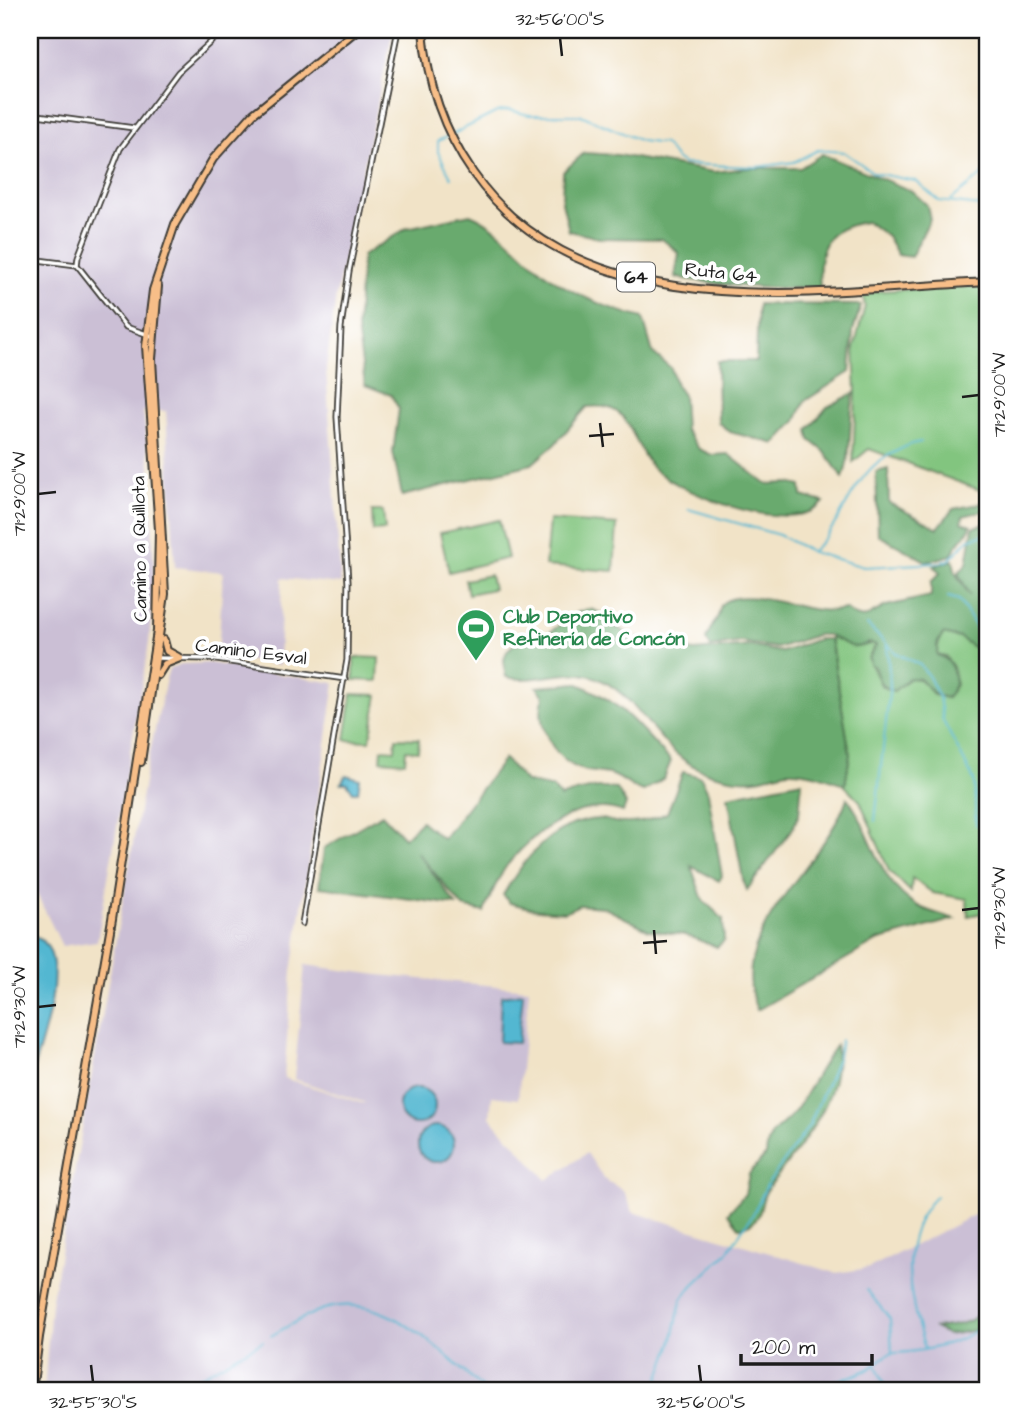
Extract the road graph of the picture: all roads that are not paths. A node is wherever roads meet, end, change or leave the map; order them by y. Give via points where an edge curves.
1 (224, 30) edge
2 (357, 30) edge
3 (364, 30) edge
4 (398, 30) edge
5 (423, 30) edge
6 (336, 49) junction
7 (30, 114) edge
8 (134, 128) junction
9 (30, 259) edge
10 (78, 265) junction
11 (988, 282) edge
12 (149, 336) junction
13 (163, 623) junction
14 (155, 658) junction
15 (180, 658) junction
16 (345, 679) junction
17 (152, 694) junction
18 (117, 893) junction
19 (302, 924) dead end
20 (32, 1391) edge

1 - 8 street via 178,72
2 - 6 main road
3 - 6 main road
4 - 16 street via 349,271 341,337 337,417 348,582
5 - 11 main road, Ruta 64 / 64 via 430,83 461,155 508,214 571,258 662,282 750,293
6 - 12 main road, Camino a Quillota via 264,105 223,145 190,194 166,246 153,290
7 - 8 street
8 - 10 street via 110,170
9 - 10 street
10 - 12 street via 122,324
12 - 13 main road, Camino a Quillota via 164,550
12 - 14 main road, Camino a Quillota via 160,566
13 - 14 main road, Camino a Quillota
13 - 15 main road via 166,649
14 - 15 street, Camino Esval
14 - 17 main road, Camino a Quillota
14 - 18 main road, Camino a Quillota
15 - 16 street, Camino Esval
15 - 17 main road via 161,668
16 - 19 street
17 - 18 main road, Camino a Quillota
18 - 20 main road, Camino a Quillota

